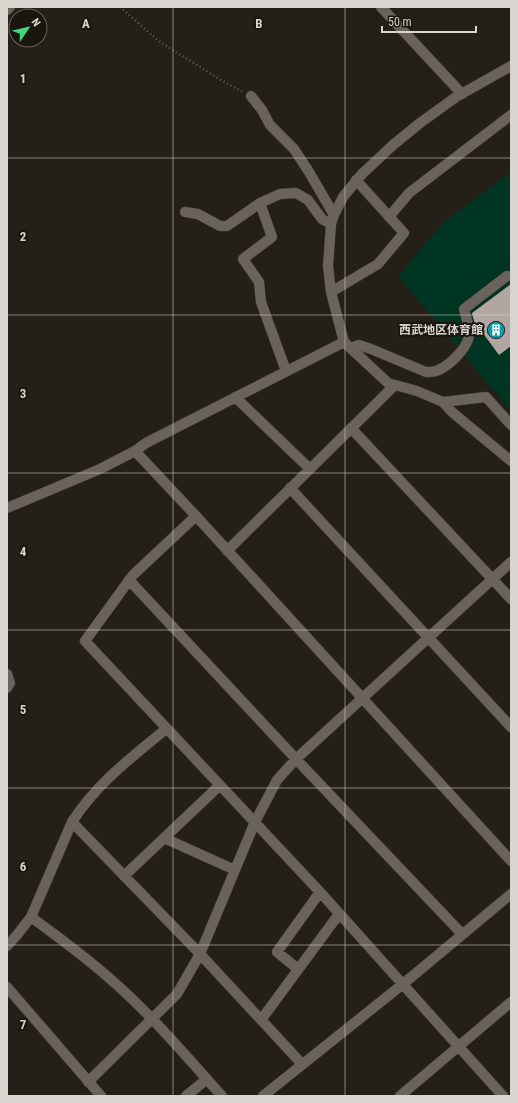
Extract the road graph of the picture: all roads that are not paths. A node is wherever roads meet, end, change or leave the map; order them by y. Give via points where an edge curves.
1 (10, 7) edge
2 (381, 7) edge
3 (7, 10) edge
4 (511, 66) edge
5 (462, 94) junction
6 (251, 96) road end
7 (511, 115) edge
8 (356, 180) junction
9 (260, 203) junction
10 (185, 212) dead end
11 (389, 217) junction
12 (333, 219) junction
13 (507, 276) dead end
14 (330, 292) junction
15 (347, 345) junction
16 (286, 371) junction
17 (395, 385) junction
18 (235, 397) junction
19 (443, 402) junction
20 (511, 425) edge
21 (351, 428) junction
22 (135, 451) junction
23 (511, 461) edge
24 (310, 469) junction
25 (290, 488) junction
26 (7, 508) edge
27 (196, 516) junction
28 (227, 551) junction
29 (511, 562) edge
30 (492, 579) junction
31 (130, 580) junction
32 (511, 599) edge
33 (429, 638) junction
34 (7, 674) edge
35 (7, 688) edge
36 (363, 699) junction
37 (511, 727) edge
38 (166, 729) junction
39 (296, 759) junction
40 (220, 785) junction
41 (72, 822) junction
42 (255, 822) junction
43 (164, 838) junction
44 (511, 861) edge
45 (235, 870) junction
46 (124, 876) junction
47 (320, 892) junction
48 (511, 894) edge
49 (339, 914) junction
50 (31, 917) junction
51 (462, 934) junction
52 (7, 946) edge
53 (200, 954) junction
54 (298, 969) junction
55 (403, 984) junction
56 (7, 987) edge
57 (511, 1002) edge
58 (152, 1019) junction
59 (261, 1020) junction
60 (459, 1047) junction
61 (302, 1064) junction
62 (206, 1079) junction
63 (88, 1082) junction
64 (100, 1096) edge
65 (186, 1096) edge
66 (222, 1096) edge
67 (262, 1096) edge
68 (400, 1096) edge
69 (503, 1096) edge

1 - 3 street
2 - 5 street
4 - 5 street
5 - 8 street via 420,123
6 - 12 street via 270,125 294,149
7 - 11 street via 409,193
8 - 11 street
8 - 12 street via 343,197
9 - 10 street via 227,226 220,226 198,214
9 - 12 street via 280,194 296,193 308,200 322,219
9 - 16 street via 272,237 243,259 259,282 261,302
11 - 14 street via 404,233 378,264
12 - 14 street via 328,266
13 - 15 street via 464,309 469,335 466,345 455,358 435,371 426,372 371,349
14 - 15 street
15 - 16 street
15 - 17 street via 388,383
16 - 18 street
17 - 19 street via 417,390
17 - 21 street
18 - 22 street
18 - 24 street
19 - 20 street via 486,397
19 - 23 street
21 - 24 street
21 - 30 street
22 - 26 street via 100,469
22 - 27 street
24 - 25 street
25 - 28 street
25 - 33 street
27 - 28 street
27 - 31 street
28 - 36 street
29 - 30 street
30 - 32 street
30 - 33 street
31 - 38 street via 85,641
31 - 39 street
33 - 36 street
33 - 37 street
34 - 35 street via 10,682
36 - 39 street
36 - 44 street
38 - 40 street
38 - 41 street via 98,788
39 - 42 street via 277,780
39 - 51 street
40 - 42 street
40 - 43 street
41 - 46 street
41 - 50 street
42 - 45 street
42 - 47 street
43 - 45 street
43 - 46 street
45 - 53 street
46 - 53 street
47 - 49 street
47 - 54 street via 277,952
48 - 51 street
49 - 54 street
49 - 55 street
50 - 52 street
50 - 58 street via 109,977
51 - 55 street
53 - 58 street via 177,994
53 - 59 street
54 - 59 street
55 - 60 street
55 - 61 street
56 - 63 street
57 - 60 street
58 - 62 street
58 - 63 street
59 - 61 street
60 - 68 street
60 - 69 street
61 - 67 street
62 - 65 street
62 - 66 street
63 - 64 street

